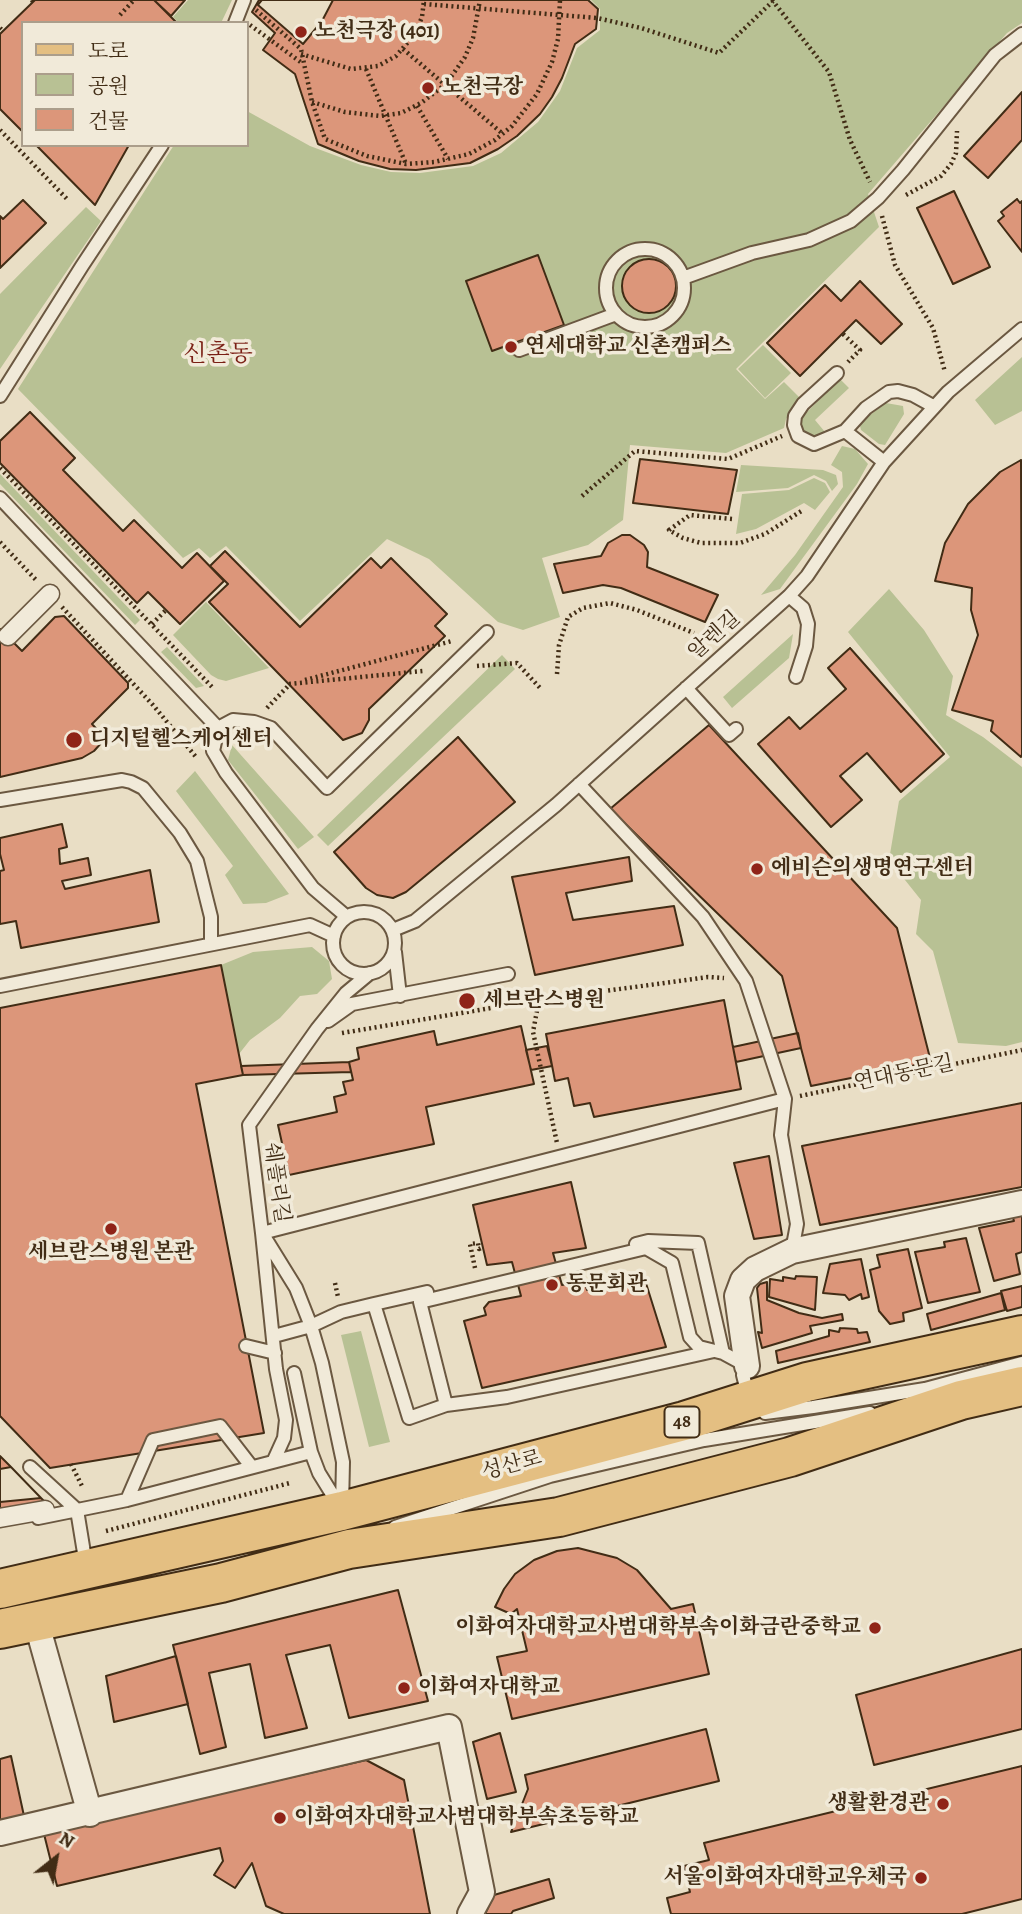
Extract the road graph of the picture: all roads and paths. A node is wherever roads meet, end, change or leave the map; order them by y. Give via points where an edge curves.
1 (480, 0) edge
2 (560, 0) edge
3 (773, 0) edge
4 (133, 1) edge
5 (424, 2) edge
6 (249, 4) edge
7 (479, 10) junction
8 (120, 15) dead end
9 (560, 15) junction
10 (236, 21) edge
11 (1022, 34) edge
12 (270, 41) dead end
13 (403, 49) junction
14 (301, 51) junction
15 (302, 63) junction
16 (366, 69) junction
17 (446, 84) junction
18 (312, 102) junction
19 (417, 106) junction
20 (385, 115) junction
21 (957, 129) dead end
22 (0, 130) edge
23 (503, 134) junction
24 (161, 147) edge
25 (447, 159) junction
26 (406, 164) junction
27 (67, 199) dead end
28 (879, 203) junction
29 (683, 278) junction
30 (616, 314) junction
31 (1022, 329) edge
32 (843, 334) dead end
33 (519, 350) dead end
34 (860, 350) dead end
35 (836, 373) dead end
36 (946, 377) dead end
37 (0, 396) edge
38 (933, 406) junction
39 (795, 430) junction
40 (845, 431) junction
41 (884, 462) junction
42 (0, 468) edge
43 (582, 496) dead end
44 (0, 498) edge
45 (803, 510) dead end
46 (732, 519) dead end
47 (0, 542) edge
48 (50, 594) junction
49 (789, 596) junction
50 (166, 610) dead end
51 (152, 624) junction
52 (487, 632) joint
53 (694, 633) dead end
54 (8, 636) dead end
55 (477, 666) dead end
56 (436, 670) dead end
57 (557, 674) dead end
58 (796, 677) dead end
59 (289, 684) junction
60 (686, 688) junction
61 (214, 689) dead end
62 (541, 689) dead end
63 (254, 722) junction
64 (218, 727) junction
65 (736, 729) dead end
66 (203, 768) dead end
67 (579, 784) junction
68 (0, 800) edge
69 (347, 917) junction
70 (393, 930) junction
71 (334, 936) junction
72 (211, 943) junction
73 (395, 949) junction
74 (370, 973) junction
75 (508, 974) dead end
76 (746, 981) junction
77 (0, 986) edge
78 (400, 996) junction
79 (539, 1000) junction
80 (317, 1029) junction
81 (335, 1034) dead end
82 (1022, 1050) edge
83 (785, 1099) junction
84 (560, 1158) junction
85 (1022, 1203) edge
86 (262, 1233) junction
87 (481, 1248) dead end
88 (792, 1251) junction
89 (475, 1268) dead end
90 (374, 1304) junction
91 (312, 1326) junction
92 (1022, 1335) edge
93 (274, 1336) junction
94 (246, 1346) dead end
95 (718, 1352) junction
96 (275, 1353) junction
97 (1022, 1363) edge
98 (747, 1366) junction
99 (294, 1373) dead end
100 (1022, 1386) edge
101 (446, 1405) junction
102 (721, 1410) junction
103 (684, 1421) junction
104 (311, 1451) junction
105 (275, 1460) junction
106 (71, 1464) dead end
107 (251, 1466) junction
108 (30, 1467) dead end
109 (290, 1483) dead end
110 (83, 1488) dead end
111 (127, 1500) junction
112 (45, 1510) dead end
113 (77, 1510) junction
114 (0, 1518) edge
115 (0, 1526) edge
116 (345, 1530) junction
117 (106, 1531) dead end
118 (87, 1569) junction
119 (0, 1589) edge
120 (18, 1625) edge
121 (90, 1814) junction
122 (0, 1833) edge
123 (470, 1914) edge

1 - 7 path
2 - 9 path
3 - 9 path via 719,52 641,27
3 - 28 path via 830,72 850,140
4 - 8 path
5 - 7 path
5 - 13 path via 415,34
6 - 10 lane
6 - 14 path
7 - 9 path
7 - 17 path via 470,47
9 - 23 path via 558,39 544,81
11 - 28 lane via 995,55
12 - 15 path
13 - 16 path via 387,62
13 - 17 path
14 - 15 path
14 - 16 path via 351,69
15 - 18 path
16 - 20 path
17 - 19 path
17 - 23 path
18 - 20 path
18 - 26 path via 325,139 367,156
19 - 20 path
19 - 25 path
20 - 26 path
21 - 28 path via 956,153 941,176
22 - 27 path
23 - 25 path via 469,154
24 - 37 lane
25 - 26 path
28 - 29 lane via 809,240 752,253
28 - 36 path via 895,265 933,328
29 - 30 lane via 682,303 664,323 639,327
29 - 30 lane via 669,257 645,248 632,250 612,265 607,277 608,303
30 - 33 lane
31 - 38 lane, 알렌길
32 - 34 path
35 - 39 lane via 803,404 795,416
38 - 40 lane via 913,395 889,392
38 - 41 lane, 알렌길
39 - 40 lane via 814,444
39 - 43 path via 728,459 635,451
40 - 41 lane
41 - 49 lane, 알렌길
42 - 51 path
44 - 64 lane
45 - 46 path via 765,534 740,543 701,543 669,530 690,515
47 - 48 path
48 - 54 street
48 - 66 path via 171,725
49 - 58 lane via 803,608 808,624
49 - 60 lane, 알렌길
50 - 51 path
51 - 61 path
52 - 59 path
52 - 63 lane via 327,788 271,728
53 - 57 path via 610,603 583,608 568,617 559,645
55 - 62 path via 517,663
56 - 59 path
59 - 63 path
60 - 65 lane via 729,735
60 - 67 lane, 알렌길
63 - 64 lane via 233,720
64 - 69 lane via 213,751 226,773 313,888
67 - 70 lane, 알렌길 via 415,921
67 - 76 lane via 703,917
68 - 72 lane via 122,780 143,788 180,832 197,862 211,917
69 - 70 lane via 367,912 385,920
69 - 71 lane
70 - 73 lane
71 - 72 lane via 310,925
71 - 74 lane via 342,964
72 - 77 lane
73 - 74 lane via 387,965
73 - 78 lane
74 - 80 lane, 쉐플리길 via 346,993
75 - 78 lane
76 - 79 path via 708,976
76 - 83 lane
78 - 80 lane via 352,1004
79 - 81 path
79 - 84 path via 533,1032
80 - 86 lane, 쉐플리길 via 249,1125
82 - 83 path, 연대동문길
83 - 84 lane
83 - 88 lane via 782,1135 797,1224
84 - 86 lane
85 - 88 street
86 - 91 lane, 쉐플리길 via 296,1288
86 - 93 lane
87 - 89 path via 478,1243 470,1244
88 - 98 street via 743,1280 737,1296
90 - 91 lane via 341,1311
90 - 95 lane via 648,1241 698,1244
90 - 101 lane via 409,1418
91 - 93 lane
91 - 116 lane, 쉐플리길 via 343,1462
92 - 102 main road, 성산로 / 48 via 807,1382
93 - 96 lane
94 - 96 lane
95 - 98 lane
95 - 101 lane via 506,1397
95 - 101 lane via 699,1347 690,1337 672,1263 646,1248 419,1301
96 - 105 lane via 285,1420 285,1438
97 - 103 lane via 925,1389
98 - 102 lane via 743,1375 746,1387
99 - 104 lane
100 - 116 main road, 성산로 / 48 via 961,1400 822,1448 559,1517
102 - 103 main road, 성산로 / 48
103 - 116 main road, 성산로 / 48
104 - 105 lane
104 - 116 lane
105 - 107 lane
106 - 110 path
107 - 111 lane
107 - 111 lane via 220,1426 153,1440
108 - 113 lane
109 - 117 path
111 - 113 lane
112 - 114 street
113 - 115 lane
113 - 118 lane
116 - 118 main road, 성산로 / 48
116 - 120 main road, 성산로 / 48 via 221,1583
118 - 119 main road, 성산로 / 48
120 - 121 street
121 - 122 street
121 - 123 street via 449,1727 482,1892

